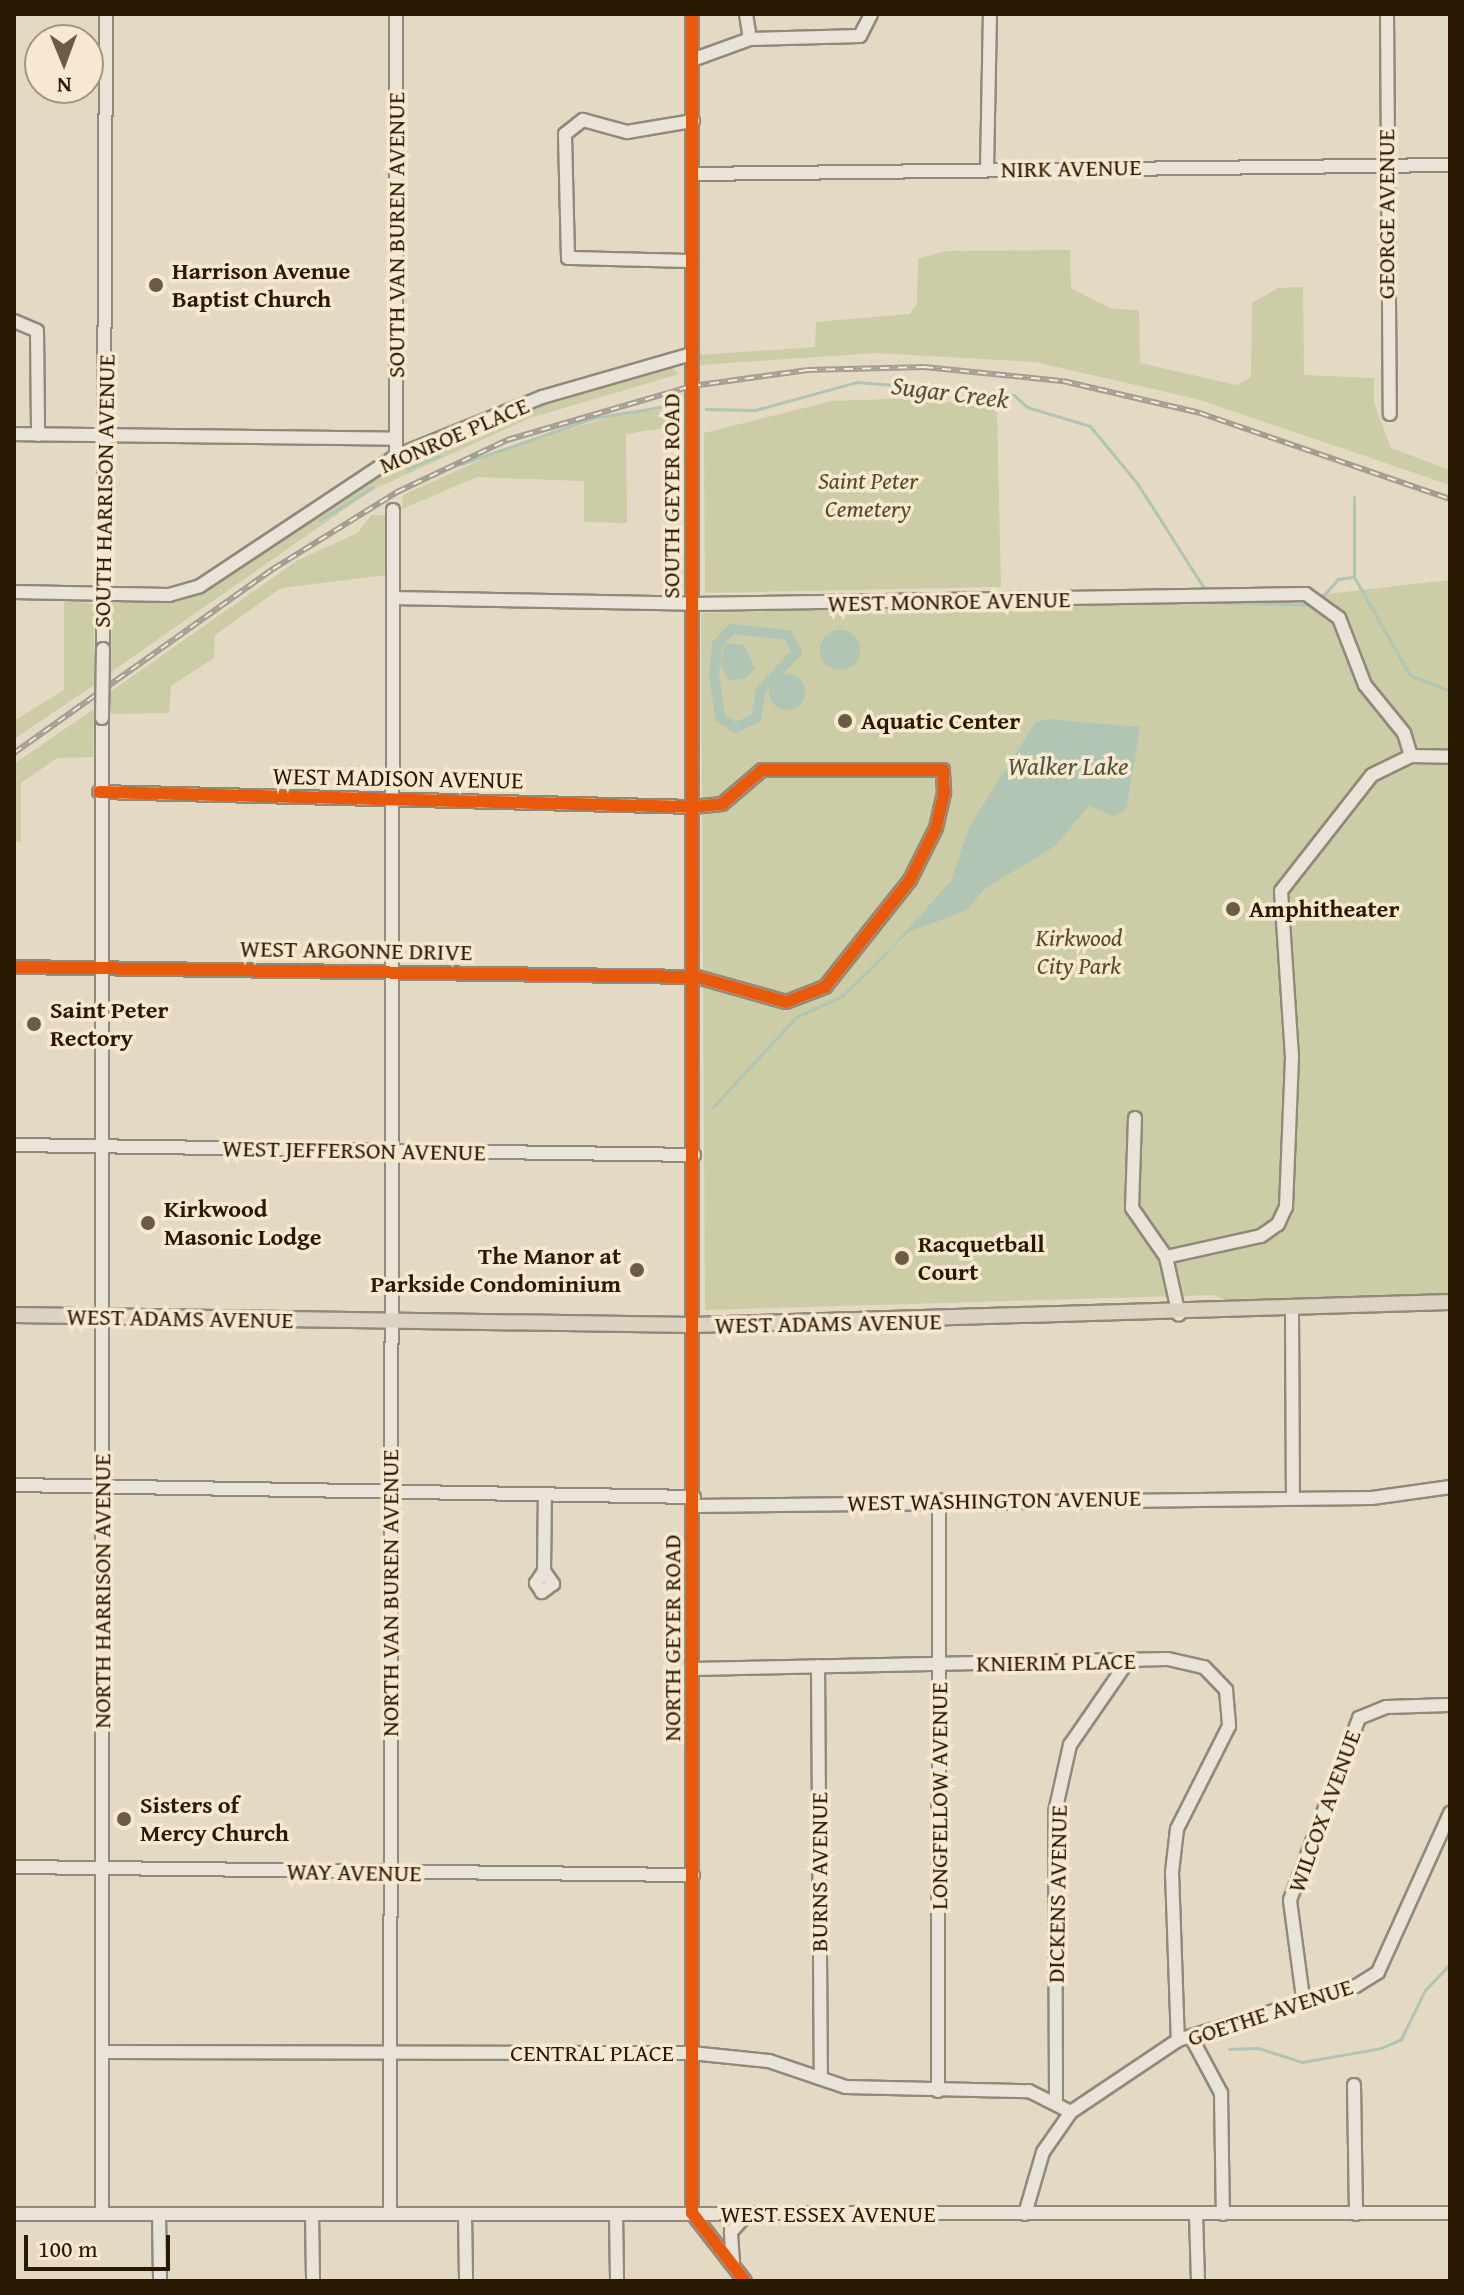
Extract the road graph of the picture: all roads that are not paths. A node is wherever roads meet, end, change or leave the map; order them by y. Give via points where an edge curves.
1 (106, 14) edge
2 (396, 14) edge
3 (692, 14) edge
4 (746, 14) edge
5 (871, 14) edge
6 (990, 14) edge
7 (1387, 14) edge
8 (750, 39) junction
9 (692, 60) junction
10 (693, 121) junction
11 (1450, 165) edge
12 (1386, 167) junction
13 (987, 169) junction
14 (693, 174) junction
15 (692, 261) junction
16 (14, 321) edge
17 (692, 354) junction
18 (1390, 414) dead end
19 (14, 434) edge
20 (38, 435) junction
21 (106, 437) junction
22 (396, 439) junction
23 (396, 456) junction
24 (393, 510) dead end
25 (14, 592) edge
26 (102, 593) junction
27 (393, 598) junction
28 (694, 604) junction
29 (1411, 756) junction
30 (1450, 757) edge
31 (889, 770) joint
32 (99, 792) junction
33 (391, 800) junction
34 (695, 807) junction
35 (14, 967) edge
36 (102, 969) junction
37 (392, 972) junction
38 (697, 977) junction
39 (1135, 1118) dead end
40 (14, 1145) edge
41 (102, 1146) junction
42 (393, 1151) junction
43 (694, 1155) junction
44 (1166, 1257) junction
45 (1450, 1302) edge
46 (1292, 1313) junction
47 (14, 1315) edge
48 (1179, 1315) junction
49 (104, 1316) junction
50 (393, 1322) junction
51 (693, 1325) junction
52 (14, 1485) edge
53 (103, 1487) junction
54 (1450, 1487) edge
55 (388, 1492) junction
56 (545, 1494) junction
57 (1293, 1494) junction
58 (939, 1500) junction
59 (694, 1502) junction
60 (544, 1571) dead end
61 (1128, 1661) junction
62 (939, 1664) junction
63 (818, 1666) junction
64 (693, 1669) junction
65 (1450, 1705) edge
66 (1450, 1813) edge
67 (14, 1867) edge
68 (101, 1869) junction
69 (391, 1873) junction
70 (693, 1875) junction
71 (1303, 1998) junction
72 (1185, 2039) junction
73 (102, 2052) junction
74 (691, 2053) junction
75 (392, 2054) junction
76 (821, 2078) junction
77 (1354, 2085) dead end
78 (938, 2091) junction
79 (1056, 2099) junction
80 (1071, 2112) junction
81 (692, 2213) junction
82 (1450, 2213) edge
83 (14, 2214) edge
84 (102, 2214) junction
85 (159, 2214) junction
86 (312, 2214) junction
87 (390, 2214) junction
88 (465, 2214) junction
89 (616, 2214) junction
90 (747, 2214) junction
91 (1025, 2214) junction
92 (1196, 2214) junction
93 (1223, 2214) junction
94 (1356, 2214) junction
95 (733, 2263) junction
96 (160, 2281) edge
97 (313, 2281) edge
98 (466, 2281) edge
99 (617, 2281) edge
100 (745, 2281) edge
101 (1198, 2281) edge

1 - 21 street, SOUTH HARRISON AVENUE
2 - 22 street, SOUTH VAN BUREN AVENUE
3 - 9 street, SOUTH GEYER ROAD
4 - 8 street
5 - 8 street via 867,31 838,39
6 - 13 street
7 - 12 street, GEORGE AVENUE
8 - 9 street
9 - 10 street, SOUTH GEYER ROAD
10 - 14 street, SOUTH GEYER ROAD
10 - 15 street via 627,132 574,122 565,134 568,258
11 - 12 street, NIRK AVENUE
12 - 13 street, NIRK AVENUE
12 - 18 street, GEORGE AVENUE
13 - 14 street, NIRK AVENUE
14 - 15 street, SOUTH GEYER ROAD
15 - 17 street, SOUTH GEYER ROAD
16 - 20 street via 37,331
17 - 23 street, MONROE PLACE via 542,397
17 - 28 street, SOUTH GEYER ROAD
19 - 20 street
20 - 21 street
21 - 22 street
21 - 26 street, SOUTH HARRISON AVENUE
22 - 23 street, SOUTH VAN BUREN AVENUE
23 - 26 street, MONROE PLACE via 200,586 169,595
24 - 27 street
25 - 26 street
26 - 32 street, SOUTH HARRISON AVENUE, bridge
27 - 28 street, WEST MONROE AVENUE
27 - 33 street
28 - 29 street, WEST MONROE AVENUE via 1306,594 1339,618 1365,685 1404,733
28 - 34 street, SOUTH GEYER ROAD
29 - 30 street
29 - 44 street via 1372,775 1281,891 1292,1057 1286,1207 1278,1224 1261,1236
31 - 34 street, WEST MADISON AVENUE via 762,770 722,804
31 - 38 street, WEST ARGONNE DRIVE via 943,770 936,828 910,880 825,987 786,1002
32 - 33 street, WEST MADISON AVENUE
32 - 36 street, SOUTH HARRISON AVENUE
33 - 34 street, WEST MADISON AVENUE
33 - 37 street
34 - 38 street, SOUTH GEYER ROAD
35 - 36 street, WEST ARGONNE DRIVE
36 - 37 street, WEST ARGONNE DRIVE
36 - 41 street, NORTH HARRISON AVENUE
37 - 38 street, WEST ARGONNE DRIVE
37 - 42 street, NORTH VAN BUREN AVENUE
38 - 43 street, NORTH GEYER ROAD
39 - 44 street via 1132,1208
40 - 41 street, WEST JEFFERSON AVENUE
41 - 42 street, WEST JEFFERSON AVENUE
41 - 49 street, NORTH HARRISON AVENUE
42 - 43 street, WEST JEFFERSON AVENUE
42 - 50 street, NORTH VAN BUREN AVENUE
43 - 51 street, NORTH GEYER ROAD
44 - 48 street
45 - 46 main road, WEST ADAMS AVENUE
46 - 48 main road, WEST ADAMS AVENUE
46 - 57 street
47 - 49 main road, WEST ADAMS AVENUE
48 - 51 main road, WEST ADAMS AVENUE
49 - 50 main road, WEST ADAMS AVENUE
49 - 53 street, NORTH HARRISON AVENUE
50 - 51 main road, WEST ADAMS AVENUE
50 - 55 street, NORTH VAN BUREN AVENUE
51 - 59 street, NORTH GEYER ROAD
52 - 53 street, WEST WASHINGTON AVENUE
53 - 55 street, WEST WASHINGTON AVENUE
53 - 68 street, NORTH HARRISON AVENUE
54 - 57 street, WEST WASHINGTON AVENUE via 1372,1498
55 - 56 street, WEST WASHINGTON AVENUE
55 - 69 street, NORTH VAN BUREN AVENUE
56 - 59 street, WEST WASHINGTON AVENUE
56 - 60 street
57 - 58 street, WEST WASHINGTON AVENUE
58 - 59 street, WEST WASHINGTON AVENUE
58 - 62 street, LONGFELLOW AVENUE
59 - 64 street, NORTH GEYER ROAD
61 - 62 street, KNIERIM PLACE
61 - 72 street, KNIERIM PLACE via 1204,1667 1226,1690 1229,1726 1177,1829 1172,1872
61 - 79 street, DICKENS AVENUE via 1070,1745 1055,1812
62 - 63 street, KNIERIM PLACE
62 - 78 street, LONGFELLOW AVENUE
63 - 64 street, KNIERIM PLACE
63 - 76 street, BURNS AVENUE
64 - 70 street, NORTH GEYER ROAD
65 - 71 street, WILCOX AVENUE via 1386,1707 1359,1718 1290,1900
66 - 71 street, GOETHE AVENUE via 1378,1972 1356,1986
67 - 68 street, WAY AVENUE
68 - 69 street, WAY AVENUE
68 - 73 street, NORTH HARRISON AVENUE
69 - 70 street, WAY AVENUE
69 - 75 street, NORTH VAN BUREN AVENUE
70 - 74 street, NORTH GEYER ROAD
71 - 72 street, GOETHE AVENUE
72 - 80 street, GOETHE AVENUE
72 - 93 street via 1221,2093
73 - 75 street, CENTRAL PLACE
73 - 84 street, NORTH HARRISON AVENUE
74 - 75 street, CENTRAL PLACE
74 - 76 street, CENTRAL PLACE via 769,2061
74 - 81 street, NORTH GEYER ROAD
75 - 87 street, NORTH VAN BUREN AVENUE
76 - 78 street, CENTRAL PLACE via 846,2087
77 - 94 street
78 - 79 street, CENTRAL PLACE via 1029,2091
79 - 80 street, CENTRAL PLACE
80 - 91 street, GOETHE AVENUE via 1043,2152
81 - 89 street, WEST ESSEX AVENUE
81 - 90 street, WEST ESSEX AVENUE
81 - 95 street
82 - 94 street, WEST ESSEX AVENUE
83 - 84 street, WEST ESSEX AVENUE
84 - 85 street, WEST ESSEX AVENUE
85 - 86 street, WEST ESSEX AVENUE
85 - 96 street
86 - 87 street, WEST ESSEX AVENUE
86 - 97 street
87 - 88 street, WEST ESSEX AVENUE
88 - 89 street, WEST ESSEX AVENUE
88 - 98 street
89 - 99 street
90 - 91 street, WEST ESSEX AVENUE
90 - 95 street via 731,2232
91 - 92 street, WEST ESSEX AVENUE
92 - 93 street, WEST ESSEX AVENUE
92 - 101 street
93 - 94 street, WEST ESSEX AVENUE
95 - 100 street

